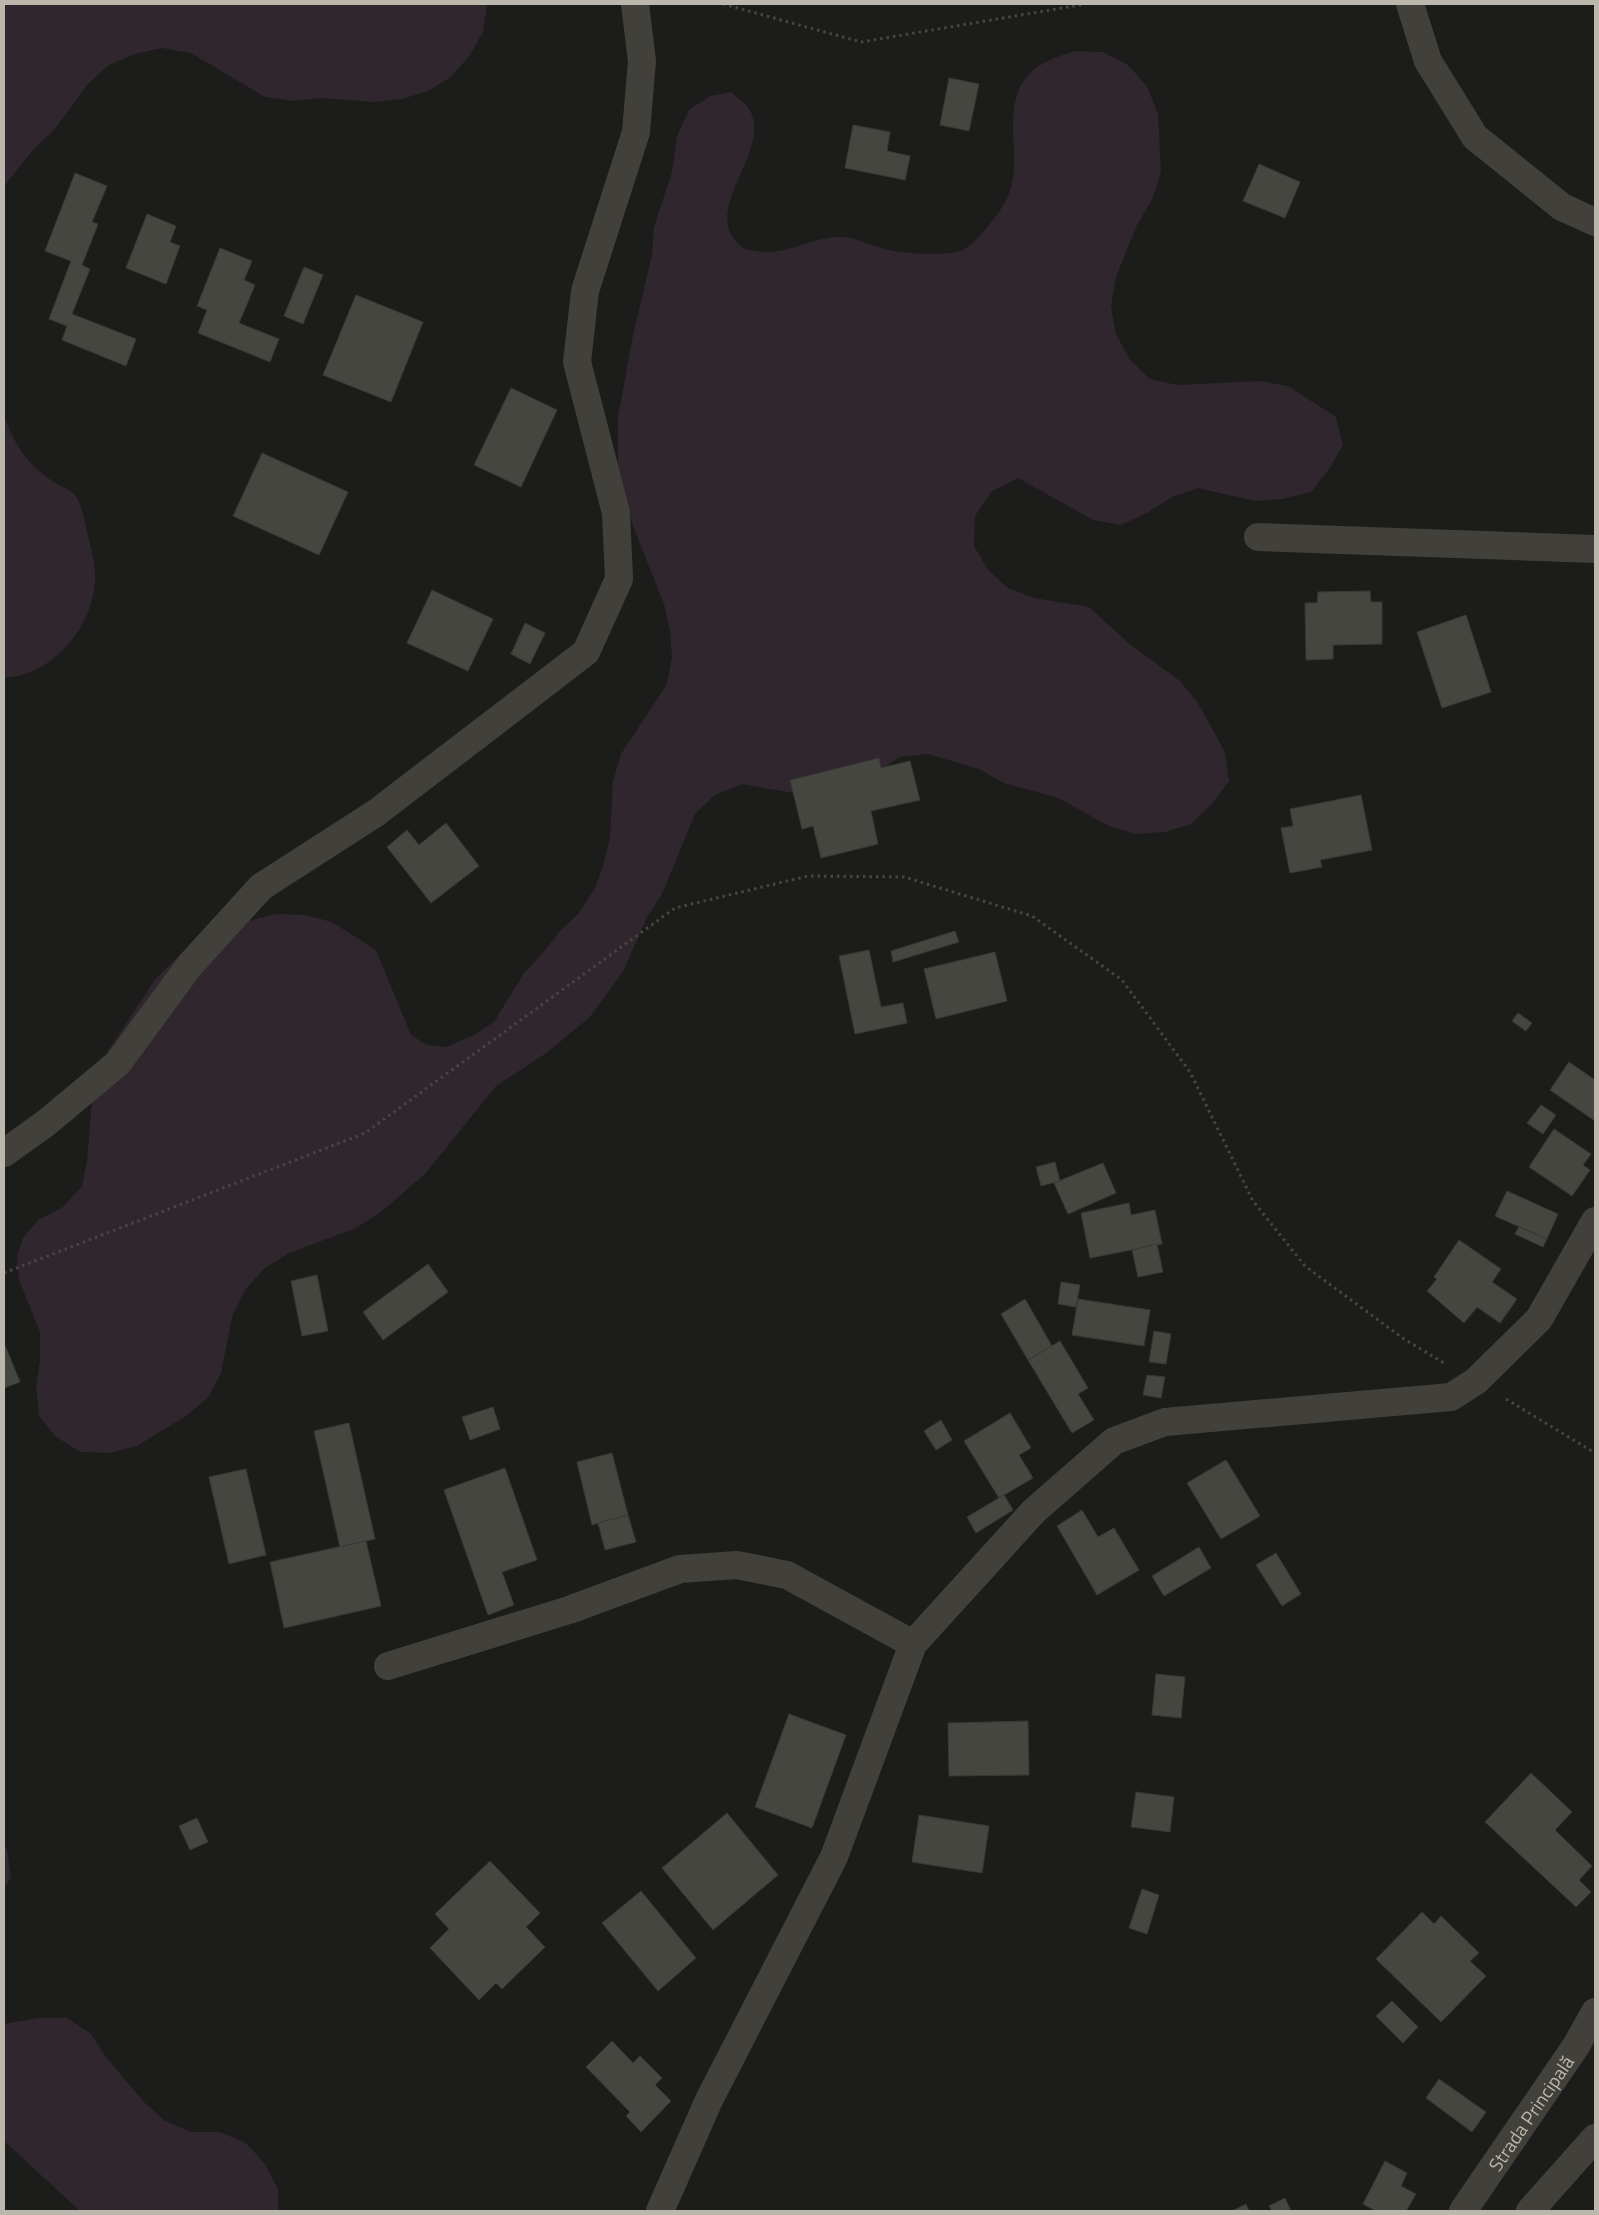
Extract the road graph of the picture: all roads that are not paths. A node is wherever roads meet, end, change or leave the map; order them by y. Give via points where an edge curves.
1 (635, 4) edge
2 (1410, 4) edge
3 (1595, 222) edge
4 (1258, 537) dead end
5 (1595, 549) edge
6 (4, 1153) edge
7 (1595, 1221) edge
8 (913, 1644) junction
9 (388, 1666) dead end
10 (1595, 2012) edge
11 (1595, 2138) edge
12 (660, 2211) edge
13 (1463, 2211) edge
14 (1530, 2211) edge

1 - 6 street via 642,61 636,132 585,291 577,362 616,513 619,579 586,652 376,813 261,886 190,965 118,1063
2 - 3 street via 1428,61 1475,137 1562,207
4 - 5 street
7 - 8 street via 1539,1318 1476,1381 1450,1397 1165,1422 1114,1441 1034,1511
8 - 9 street via 787,1575 737,1565 680,1569 569,1610
8 - 12 street via 834,1857 709,2100
10 - 13 street, Strada Principală via 1576,2046
11 - 14 street

